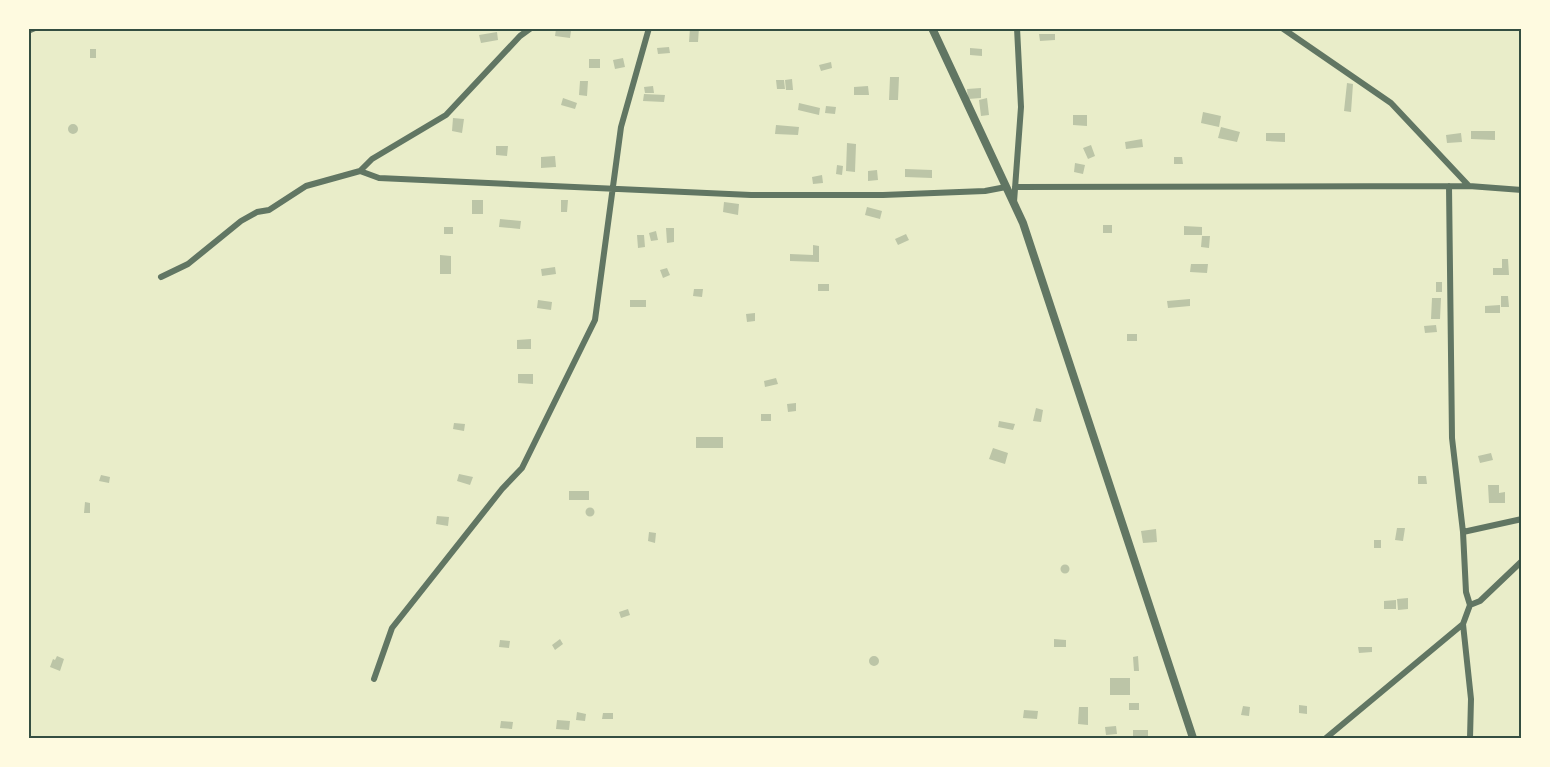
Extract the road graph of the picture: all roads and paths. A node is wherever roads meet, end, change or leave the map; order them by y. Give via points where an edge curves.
1 (35, 28) edge
2 (531, 28) edge
3 (649, 28) edge
4 (932, 28) edge
5 (1017, 28) edge
6 (1282, 28) edge
7 (28, 31) edge
8 (360, 171) junction
9 (1449, 186) junction
10 (1469, 186) junction
11 (1010, 187) junction
12 (613, 190) junction
13 (1521, 190) edge
14 (161, 277) dead end
15 (1521, 519) edge
16 (1463, 532) junction
17 (1521, 561) edge
18 (1470, 605) junction
19 (1463, 624) junction
20 (374, 680) dead end
21 (1193, 738) edge
22 (1326, 738) edge
23 (1470, 738) edge

1 - 7 street
2 - 8 street via 446,115 372,159
3 - 12 street via 621,127
4 - 11 street
5 - 11 street via 1021,106
6 - 10 street via 1391,103
8 - 12 street via 379,178
8 - 14 street via 306,186 269,210 257,212 188,264
9 - 10 street
9 - 11 street
9 - 16 street via 1452,438
10 - 13 street
11 - 12 street via 883,195
11 - 21 street
12 - 20 street via 595,320 522,468 392,628
15 - 16 street
16 - 18 street
17 - 18 street via 1480,602
18 - 19 street
19 - 22 street
19 - 23 street via 1471,699

